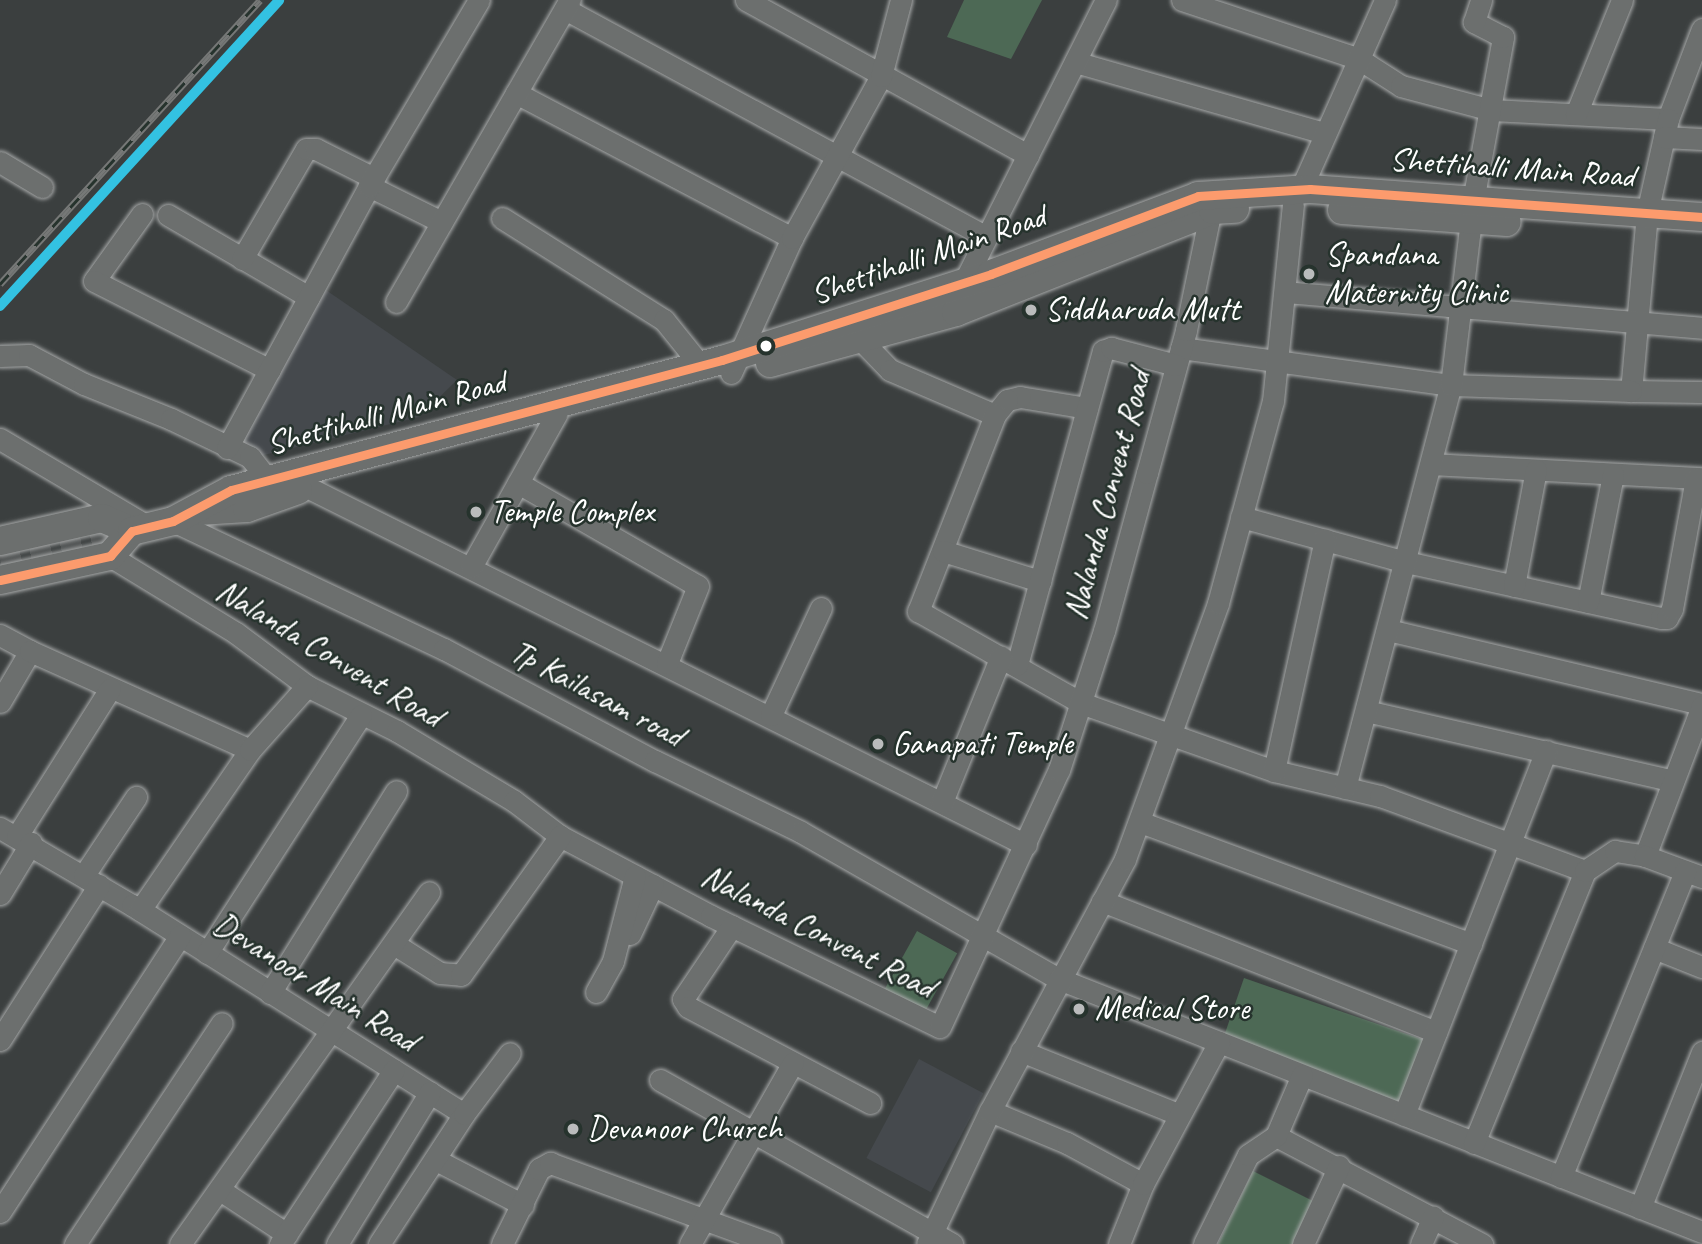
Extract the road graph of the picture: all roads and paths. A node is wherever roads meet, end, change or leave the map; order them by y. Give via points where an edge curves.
1 (479, 0) edge
2 (901, 0) edge
3 (1106, 0) edge
4 (1182, 0) edge
5 (1385, 0) edge
6 (1481, 0) edge
7 (1622, 0) edge
8 (761, 3) edge
9 (568, 4) edge
10 (1242, 9) edge
11 (1700, 39) edge
12 (1359, 59) junction
13 (1074, 62) junction
14 (881, 76) junction
15 (516, 93) junction
16 (1491, 110) junction
17 (1576, 114) junction
18 (1666, 128) junction
19 (1325, 133) junction
20 (1702, 139) edge
21 (1028, 155) junction
22 (838, 156) junction
23 (0, 162) edge
24 (372, 182) junction
25 (41, 187) dead end
26 (1297, 197) junction
27 (1213, 202) junction
28 (1472, 210) junction
29 (142, 214) dead end
30 (168, 215) dead end
31 (502, 218) dead end
32 (1702, 218) edge
33 (1646, 221) junction
34 (442, 222) junction
35 (1702, 234) edge
36 (985, 236) junction
37 (792, 237) junction
38 (242, 259) junction
39 (961, 284) junction
40 (1285, 292) junction
41 (309, 297) junction
42 (396, 302) dead end
43 (1462, 306) junction
44 (956, 312) junction
45 (1635, 322) junction
46 (1702, 328) edge
47 (861, 340) junction
48 (0, 356) edge
49 (1179, 356) junction
50 (733, 364) junction
51 (1279, 364) junction
52 (702, 366) junction
53 (270, 370) junction
54 (1451, 385) junction
55 (1631, 391) junction
56 (1702, 392) edge
57 (1087, 408) junction
58 (557, 413) junction
59 (995, 415) junction
60 (0, 439) edge
61 (227, 448) junction
62 (1431, 464) junction
63 (1536, 470) junction
64 (1614, 474) junction
65 (1699, 478) edge
66 (304, 479) junction
67 (268, 480) junction
68 (519, 483) junction
69 (1241, 517) junction
70 (144, 530) junction
71 (1325, 540) junction
72 (0, 541) edge
73 (943, 551) junction
74 (1406, 562) junction
75 (471, 567) junction
76 (0, 580) edge
77 (1040, 581) junction
78 (1514, 586) junction
79 (1587, 602) junction
80 (821, 608) dead end
81 (1388, 630) junction
82 (0, 635) edge
83 (30, 651) junction
84 (1009, 660) junction
85 (667, 663) junction
86 (307, 685) junction
87 (110, 689) junction
88 (0, 702) edge
89 (1081, 703) junction
90 (1702, 705) edge
91 (1366, 711) junction
92 (361, 715) junction
93 (771, 715) junction
94 (1171, 732) junction
95 (250, 750) junction
96 (1546, 751) junction
97 (1274, 771) junction
98 (1673, 781) junction
99 (1345, 788) junction
100 (396, 791) dead end
101 (136, 797) dead end
102 (942, 802) junction
103 (1140, 822) junction
104 (16, 836) edge
105 (560, 836) junction
106 (1026, 845) junction
107 (1511, 845) junction
108 (1645, 856) junction
109 (1586, 871) junction
110 (1694, 874) edge
111 (92, 880) junction
112 (644, 880) junction
113 (429, 892) dead end
114 (0, 894) edge
115 (1102, 901) junction
116 (141, 910) junction
117 (732, 926) junction
118 (985, 935) junction
119 (180, 936) junction
120 (394, 944) junction
121 (1471, 944) junction
122 (1654, 948) junction
123 (207, 953) junction
124 (619, 957) dead end
125 (1702, 967) edge
126 (1059, 979) junction
127 (596, 992) dead end
128 (270, 993) junction
129 (222, 1023) dead end
130 (334, 1032) junction
131 (1436, 1032) junction
132 (0, 1040) edge
133 (1219, 1042) junction
134 (1021, 1051) junction
135 (510, 1053) dead end
136 (793, 1063) junction
137 (1699, 1065) edge
138 (394, 1070) junction
139 (1302, 1075) junction
140 (660, 1080) dead end
141 (430, 1092) junction
142 (870, 1103) dead end
143 (990, 1111) junction
144 (464, 1114) junction
145 (1180, 1115) junction
146 (1404, 1115) junction
147 (753, 1135) junction
148 (1276, 1136) junction
149 (1475, 1143) junction
150 (436, 1160) junction
151 (1339, 1166) junction
152 (1561, 1177) junction
153 (1143, 1184) junction
154 (220, 1190) junction
155 (523, 1205) junction
156 (1640, 1208) junction
157 (0, 1212) edge
158 (1433, 1217) junction
159 (706, 1219) junction
160 (1702, 1233) edge
161 (284, 1239) edge
162 (930, 1239) edge
163 (746, 1240) edge
164 (75, 1244) edge
165 (180, 1244) edge
166 (337, 1244) edge
167 (379, 1244) edge
168 (502, 1244) edge
169 (690, 1244) edge
170 (771, 1244) edge
171 (952, 1244) edge
172 (1118, 1244) edge
173 (1204, 1244) edge
174 (1303, 1244) edge
175 (1421, 1244) edge
176 (1482, 1244) edge

1 - 24 street
2 - 14 street
3 - 13 street
4 - 10 street
5 - 12 street
6 - 16 street via 1474,22 1503,37
7 - 17 street
8 - 14 street
9 - 15 street
9 - 22 street
10 - 12 street
11 - 18 street
12 - 16 street via 1401,86
12 - 19 street
13 - 19 street
13 - 21 street
14 - 21 street
14 - 22 street
15 - 34 street
15 - 37 street
16 - 17 street
16 - 28 street
17 - 18 street
18 - 20 street
18 - 33 street
19 - 26 street
21 - 36 street
22 - 36 street
22 - 37 street
23 - 25 street
24 - 34 street
24 - 38 street via 316,149 306,149
24 - 41 street
26 - 27 main road, Shettihalli Main Road
26 - 28 main road, Shettihalli Main Road
26 - 40 street
27 - 39 main road, Shettihalli Main Road via 1175,202
27 - 44 main road, Shettihalli Main Road
27 - 49 street, Nalanda Convent Road
28 - 33 main road, Shettihalli Main Road
28 - 43 street
29 - 53 street via 94,281
30 - 38 street
31 - 52 street via 664,320
32 - 33 main road, Shettihalli Main Road
33 - 35 main road, Shettihalli Main Road
33 - 45 street
34 - 42 street
36 - 39 street
37 - 50 street
38 - 41 street
39 - 44 street
39 - 50 main road, Shettihalli Main Road
40 - 43 street
40 - 51 street
41 - 53 street
43 - 45 street
43 - 54 street
44 - 47 main road, Shettihalli Main Road
45 - 46 street
45 - 55 street
47 - 50 main road, Shettihalli Main Road
47 - 59 street via 890,370
48 - 61 street via 29,355
49 - 51 street
49 - 57 street via 1111,348 1103,351
49 - 89 street, Nalanda Convent Road
50 - 52 main road, Shettihalli Main Road
50 - 58 main road, Shettihalli Main Road
51 - 54 street
51 - 69 street
52 - 66 main road, Shettihalli Main Road
53 - 61 street
54 - 55 street
54 - 62 street
55 - 56 street
57 - 59 street via 1020,397 1007,400
57 - 77 street
58 - 66 main road, Shettihalli Main Road
58 - 68 street
59 - 73 street
60 - 70 street
61 - 67 street via 250,457
62 - 63 street
62 - 74 street
63 - 64 street
63 - 78 street
64 - 65 street
64 - 79 street
65 - 79 street via 1667,618
66 - 67 main road, Shettihalli Main Road
66 - 70 main road, Shettihalli Main Road via 247,508
66 - 75 street
67 - 70 main road, Shettihalli Main Road via 231,490
68 - 75 street
68 - 85 street via 698,586
69 - 71 street
69 - 94 street via 1218,603
70 - 72 main road via 103,518
70 - 76 main road, Shettihalli Main Road
70 - 86 street, Nalanda Convent Road via 229,628
70 - 118 street, Tp Kailasam road via 444,649 655,761 801,831
71 - 74 street
71 - 97 street
73 - 77 street
73 - 84 street via 918,611
74 - 78 street
74 - 81 street
75 - 85 street
77 - 84 street
78 - 79 street
80 - 93 street
81 - 90 street
81 - 91 street
82 - 83 street
83 - 87 street
83 - 88 street
84 - 89 street
84 - 102 street
85 - 93 street
86 - 92 street, Nalanda Convent Road
86 - 95 street
87 - 95 street
87 - 104 street
89 - 94 street
89 - 106 street, Nalanda Convent Road via 1059,770
90 - 98 street
91 - 96 street
91 - 99 street
92 - 105 street, Nalanda Convent Road via 397,731 514,801
92 - 123 street
93 - 102 street
94 - 97 street
94 - 103 street
95 - 116 street
96 - 98 street
96 - 107 street
97 - 99 street
98 - 108 street
99 - 107 street via 1380,796
100 - 128 street
101 - 111 street
102 - 106 street
103 - 115 street
103 - 121 street
104 - 111 street, Devanoor Main Road
104 - 114 street
105 - 112 street, Nalanda Convent Road
105 - 120 street via 461,975 440,972
106 - 118 street, Nalanda Convent Road
107 - 109 street
107 - 121 street
108 - 109 street via 1615,852
108 - 110 street
109 - 149 street
110 - 122 street
111 - 116 street, Devanoor Main Road
111 - 132 street
112 - 117 street, Nalanda Convent Road
112 - 124 street
112 - 127 street
113 - 120 street
115 - 126 street
115 - 131 street
116 - 119 street, Devanoor Main Road
117 - 118 street, Nalanda Convent Road via 909,1016 940,1027
117 - 136 street via 683,999 688,1007
118 - 126 street, Tp Kailasam road
119 - 123 street, Devanoor Main Road
119 - 157 street
120 - 130 street
121 - 131 street
122 - 125 street
122 - 152 street
123 - 128 street, Devanoor Main Road
126 - 133 street, Tp Kailasam road
126 - 134 street
128 - 130 street, Devanoor Main Road
129 - 164 street
130 - 138 street, Devanoor Main Road
130 - 154 street
131 - 146 street
133 - 139 street, Tp Kailasam road
133 - 145 street
134 - 143 street
134 - 145 street
135 - 144 street
136 - 142 street
136 - 147 street
137 - 156 street
138 - 141 street, Devanoor Main Road
138 - 161 street
139 - 146 street, Tp Kailasam road
139 - 148 street
140 - 147 street
141 - 144 street, Devanoor Main Road
141 - 166 street
143 - 153 street via 1067,1143
143 - 162 street
144 - 150 street
145 - 153 street
146 - 149 street, Tp Kailasam road
147 - 159 street
147 - 162 street
148 - 151 street
148 - 173 street via 1248,1155
149 - 152 street, Tp Kailasam road
150 - 155 street
150 - 167 street
151 - 158 street
151 - 174 street
152 - 156 street, Tp Kailasam road
153 - 172 street
154 - 161 street
154 - 165 street
155 - 159 street via 538,1169 550,1163
155 - 168 street
156 - 160 street, Tp Kailasam road
158 - 175 street
158 - 176 street
159 - 163 street
159 - 169 street
162 - 171 street
163 - 170 street

